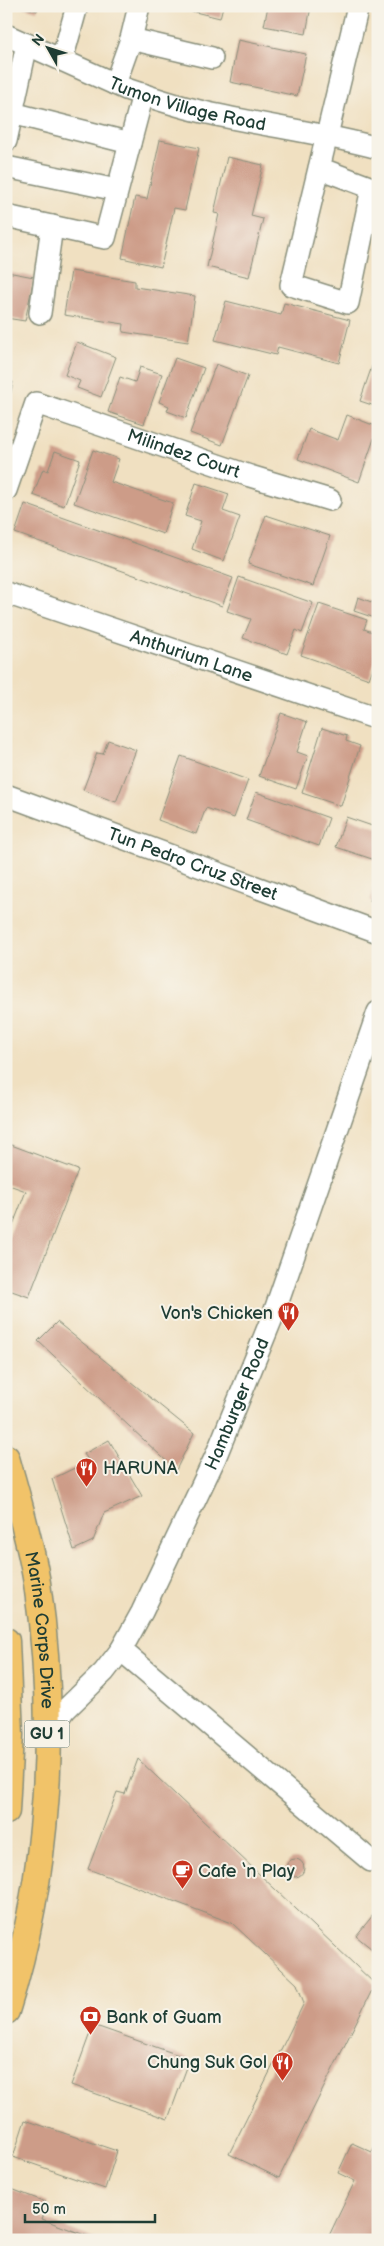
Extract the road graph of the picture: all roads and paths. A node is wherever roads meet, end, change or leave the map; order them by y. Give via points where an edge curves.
1 (77, 6) edge
2 (139, 6) edge
3 (358, 6) edge
4 (6, 35) edge
5 (131, 39) junction
6 (27, 44) junction
7 (212, 58) dead end
8 (62, 60) junction
9 (115, 84) junction
10 (143, 94) junction
11 (11, 106) edge
12 (328, 136) junction
13 (6, 141) edge
14 (130, 143) junction
15 (378, 148) edge
16 (6, 167) edge
17 (319, 168) junction
18 (117, 190) junction
19 (6, 216) edge
20 (52, 226) junction
21 (40, 314) dead end
22 (6, 490) edge
23 (330, 500) dead end
24 (6, 593) edge
25 (378, 719) edge
26 (6, 795) edge
27 (378, 932) edge
28 (378, 1012) edge
29 (6, 1458) edge
30 (6, 1641) edge
31 (122, 1650) junction
32 (47, 1736) junction
33 (6, 1810) edge
34 (371, 1861) dead end
35 (6, 2011) edge

1 - 8 street
2 - 5 street
3 - 12 street
4 - 6 street, Tumon Village Road
5 - 7 street
5 - 9 street
6 - 8 street, Tumon Village Road
6 - 11 street
8 - 9 street, Tumon Village Road
9 - 10 street, Tumon Village Road
10 - 12 street, Tumon Village Road via 199,111
10 - 14 street
11 - 13 street
11 - 14 street
12 - 15 street, Tumon Village Road
12 - 17 street
14 - 18 street
16 - 18 street
17 - 17 street via 291,285 348,303 372,188
18 - 20 street via 105,238
19 - 20 street
20 - 21 street
22 - 23 street, Milindez Court via 36,403
24 - 25 street, Anthurium Lane
26 - 27 street, Tun Pedro Cruz Street
28 - 31 street, Hamburger Road via 244,1391
29 - 32 main road, Marine Corps Drive / GU 1 via 36,1582 43,1636
30 - 33 main road, GU 1 via 10,1736
31 - 32 street, Hamburger Road via 65,1710
31 - 34 street
32 - 35 main road, Marine Corps Drive / GU 1 via 42,1839 35,1890

